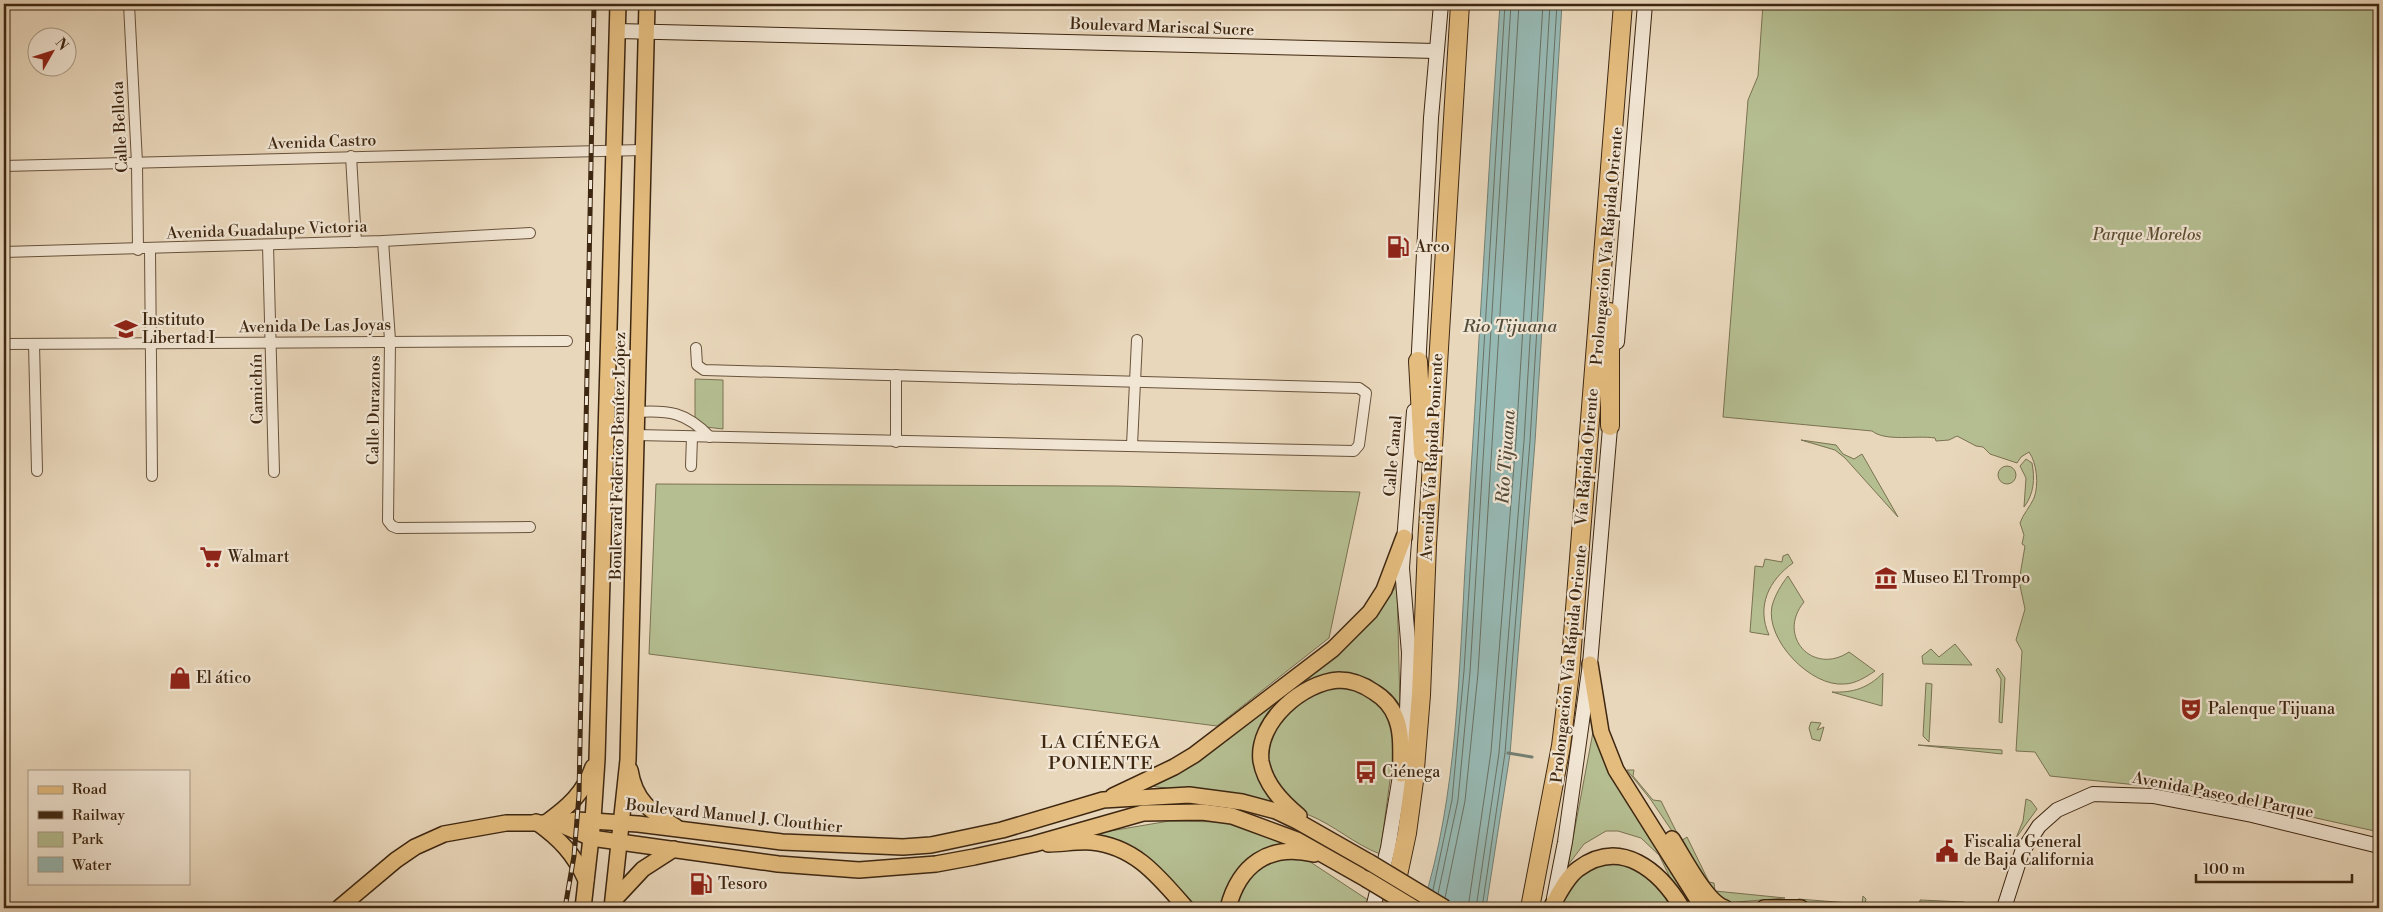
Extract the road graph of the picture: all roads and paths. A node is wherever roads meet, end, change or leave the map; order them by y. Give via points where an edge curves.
1 (129, 4) edge
2 (618, 4) edge
3 (647, 4) edge
4 (1441, 4) edge
5 (1460, 4) edge
6 (1623, 4) edge
7 (1645, 4) edge
8 (617, 31) junction
9 (646, 32) junction
10 (1436, 51) junction
11 (613, 150) junction
12 (642, 150) junction
13 (1612, 152) junction
14 (351, 156) junction
15 (137, 163) junction
16 (4, 166) edge
17 (530, 233) dead end
18 (383, 241) junction
19 (356, 242) junction
20 (268, 245) junction
21 (150, 249) junction
22 (138, 250) junction
23 (4, 252) edge
24 (390, 340) junction
25 (1137, 340) dead end
26 (567, 341) dead end
27 (272, 342) junction
28 (4, 344) edge
29 (34, 344) junction
30 (152, 344) junction
31 (696, 348) dead end
32 (1418, 361) junction
33 (896, 375) junction
34 (1136, 382) junction
35 (636, 412) junction
36 (1610, 426) junction
37 (636, 435) junction
38 (692, 437) junction
39 (710, 437) junction
40 (896, 442) junction
41 (1132, 445) junction
42 (692, 466) dead end
43 (37, 471) dead end
44 (274, 472) dead end
45 (152, 476) dead end
46 (530, 527) dead end
47 (1404, 537) junction
48 (1427, 545) junction
49 (1590, 664) junction
50 (597, 759) junction
51 (628, 760) junction
52 (1400, 774) junction
53 (1625, 785) junction
54 (1104, 800) junction
55 (593, 820) junction
56 (546, 822) junction
57 (622, 823) junction
58 (679, 829) junction
59 (1319, 833) junction
60 (591, 838) junction
61 (620, 841) junction
62 (1034, 844) junction
63 (2379, 846) edge
64 (674, 849) junction
65 (1328, 858) junction
66 (587, 881) junction
67 (613, 904) edge
68 (1553, 906) edge
69 (339, 908) edge
70 (583, 908) edge
71 (1186, 908) edge
72 (1228, 908) edge
73 (1374, 908) edge
74 (1391, 908) edge
75 (1414, 908) edge
76 (1445, 908) edge
77 (1530, 908) edge
78 (1682, 908) edge
79 (1703, 908) edge
80 (1725, 908) edge
81 (1764, 908) edge
82 (1801, 908) edge
83 (2004, 908) edge

1 - 15 street, Calle Bellota
2 - 8 main road, Boulevard Federico Benítez López
3 - 9 main road, Boulevard Federico Benítez López
4 - 10 main road, Calle Canal
5 - 48 highway, Avenida Vía Rápida Poniente
6 - 13 highway, Vía Rápida Oriente
7 - 36 main road, Prolongación Vía Rápida Oriente
8 - 9 main road, Boulevard Mariscal Sucre
8 - 11 main road, Boulevard Federico Benítez López
9 - 10 main road, Boulevard Mariscal Sucre
9 - 12 main road, Boulevard Federico Benítez López
10 - 32 main road, Calle Canal
11 - 12 street, Avenida Castro
11 - 14 street, Avenida Castro
11 - 50 main road, Boulevard Federico Benítez López
12 - 35 main road, Boulevard Federico Benítez López
13 - 36 highway via 1615,212
13 - 77 highway, Vía Rápida Oriente via 1570,672 1558,765
14 - 15 street, Avenida Castro
14 - 19 street
15 - 16 street, Avenida Castro
15 - 22 street, Calle Bellota
17 - 18 street, Avenida Guadalupe Victoria
18 - 19 street, Avenida Guadalupe Victoria
18 - 24 street, Calle Duraznos
19 - 20 street, Avenida Guadalupe Victoria
20 - 21 street, Avenida Guadalupe Victoria
20 - 27 street, Camichín
21 - 22 street, Avenida Guadalupe Victoria
21 - 30 street
22 - 23 street, Avenida Guadalupe Victoria
24 - 26 street, Avenida De Las Joyas
24 - 27 street, Avenida De Las Joyas
24 - 46 street, Calle Duraznos via 388,521 398,528
25 - 34 street
27 - 30 street, Avenida De Las Joyas
27 - 44 street, Camichín
28 - 29 street, Avenida De Las Joyas
29 - 30 street, Avenida De Las Joyas
29 - 43 street
30 - 45 street
31 - 33 street via 697,365 704,370
32 - 47 main road, Calle Canal
32 - 48 highway
33 - 34 street
33 - 40 street
34 - 41 street
34 - 41 street via 1359,388 1366,393 1359,445 1354,451
35 - 37 main road, Boulevard Federico Benítez López
35 - 39 street via 682,415
36 - 49 main road, Prolongación Vía Rápida Oriente
37 - 38 street
37 - 51 main road, Boulevard Federico Benítez López
38 - 39 street
38 - 42 street
39 - 40 street
40 - 41 street
47 - 52 main road, Calle Canal via 1402,568 1409,653 1409,706
47 - 54 main road via 1387,583 1370,612 1333,649 1194,755
48 - 74 highway, Avenida Vía Rápida Poniente via 1414,781
49 - 53 main road via 1606,750
49 - 68 main road, Prolongación Vía Rápida Oriente
50 - 55 main road, Boulevard Federico Benítez López
50 - 56 main road via 579,795
51 - 57 main road, Boulevard Federico Benítez López
51 - 58 main road via 634,785 648,809
52 - 59 main road via 1400,732 1396,718 1382,697 1345,680 1326,682 1303,692 1277,716 1265,738 1261,758 1275,793
52 - 73 main road, Calle Canal via 1390,839
53 - 79 main road
53 - 80 main road via 1655,815 1710,897
54 - 58 main road, Boulevard Manuel J. Clouthier via 1002,830 931,845 877,847 782,842
54 - 59 main road, Boulevard Manuel J. Clouthier via 1189,795 1218,798 1276,812
55 - 56 main road, Boulevard Manuel J. Clouthier
55 - 57 main road, Boulevard Manuel J. Clouthier
55 - 60 main road, Boulevard Federico Benítez López
56 - 60 main road, Boulevard Manuel J. Clouthier
56 - 66 main road via 574,856
56 - 69 main road, Boulevard Manuel J. Clouthier via 487,826 444,834 396,860
57 - 58 main road, Boulevard Manuel J. Clouthier
57 - 61 main road, Boulevard Federico Benítez López
59 - 76 main road, Boulevard Manuel J. Clouthier, bridge
60 - 61 main road, Boulevard Manuel J. Clouthier
60 - 66 main road, Boulevard Federico Benítez López
61 - 64 main road, Boulevard Manuel J. Clouthier
61 - 67 main road, Boulevard Federico Benítez López
62 - 64 main road, Boulevard Manuel J. Clouthier via 936,864 859,870 778,864
62 - 65 main road, Boulevard Manuel J. Clouthier via 1143,813 1202,812 1232,816 1260,825 1297,840
62 - 71 main road via 1090,842 1128,852 1158,875
63 - 83 main road, Avenida Paseo del Parque via 2252,815 2153,796 2093,794 2057,810 2039,826 2022,852
64 - 67 main road via 643,869
65 - 72 main road via 1287,850 1262,858 1237,884
65 - 75 main road, Boulevard Manuel J. Clouthier, bridge
66 - 70 main road, Boulevard Federico Benítez López
68 - 78 main road via 1577,869 1599,859 1616,857 1634,860 1648,867
81 - 82 main road

